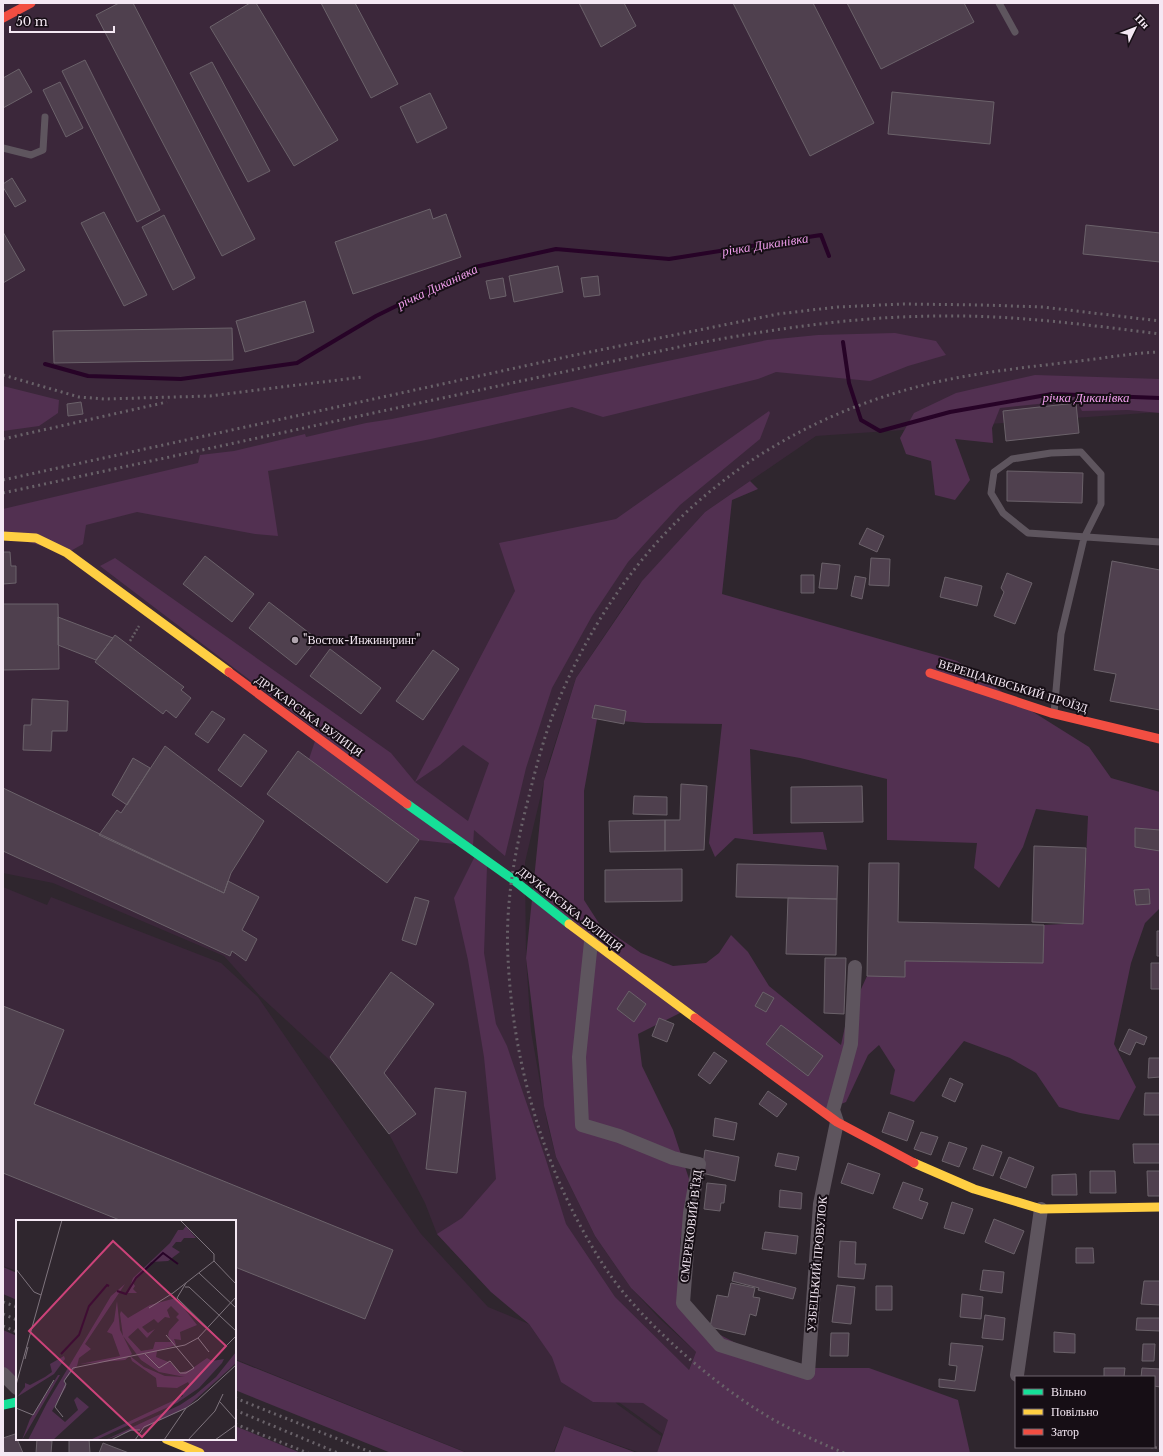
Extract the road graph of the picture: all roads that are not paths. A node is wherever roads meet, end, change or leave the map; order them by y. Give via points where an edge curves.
1 (31, 3) edge
2 (999, 3) edge
3 (3, 18) edge
4 (1015, 32) dead end
5 (45, 117) dead end
6 (3, 148) edge
7 (3, 536) edge
8 (1084, 538) junction
9 (1160, 542) edge
10 (930, 672) dead end
11 (1054, 714) junction
12 (1160, 739) edge
13 (591, 942) junction
14 (855, 967) dead end
15 (836, 1122) junction
16 (1160, 1207) edge
17 (1041, 1209) junction
18 (808, 1373) joint
19 (3, 1374) edge
20 (1017, 1375) dead end
21 (16, 1387) edge
22 (16, 1402) edge
23 (3, 1405) edge
24 (168, 1440) edge
25 (200, 1453) edge

1 - 3 street
2 - 4 lane
5 - 6 lane via 43,150 31,155
7 - 13 street, ДРУКАРСЬКА ВУЛИЦЯ via 28,535 46,540 67,552 511,878
8 - 8 lane via 1101,504 1101,474 1081,452 1051,453 1012,459 994,472 991,493 1003,513 1028,533
8 - 9 lane
8 - 11 lane via 1061,634
10 - 11 street, ВЕРЕЩАКІВСЬКИЙ ПРОЇЗД
11 - 12 street, ВЕРЕЩАКІВСЬКИЙ ПРОЇЗД
13 - 15 street, ДРУКАРСЬКА ВУЛИЦЯ
13 - 18 street, СМЕРЕКОВИЙ В'ЇЗД via 579,1057 582,1125 619,1136 673,1158 699,1164 690,1213 683,1303 720,1346
14 - 15 street, УЗБЕЦЬКИЙ ПРОВУЛОК via 850,1044 833,1110
15 - 17 street, ДРУКАРСЬКА ВУЛИЦЯ via 907,1160 974,1189
15 - 18 street, УЗБЕЦЬКИЙ ПРОВУЛОК via 820,1204
16 - 17 street, ДРУКАРСЬКА ВУЛИЦЯ
17 - 20 street
19 - 21 street
22 - 23 street
24 - 25 street

